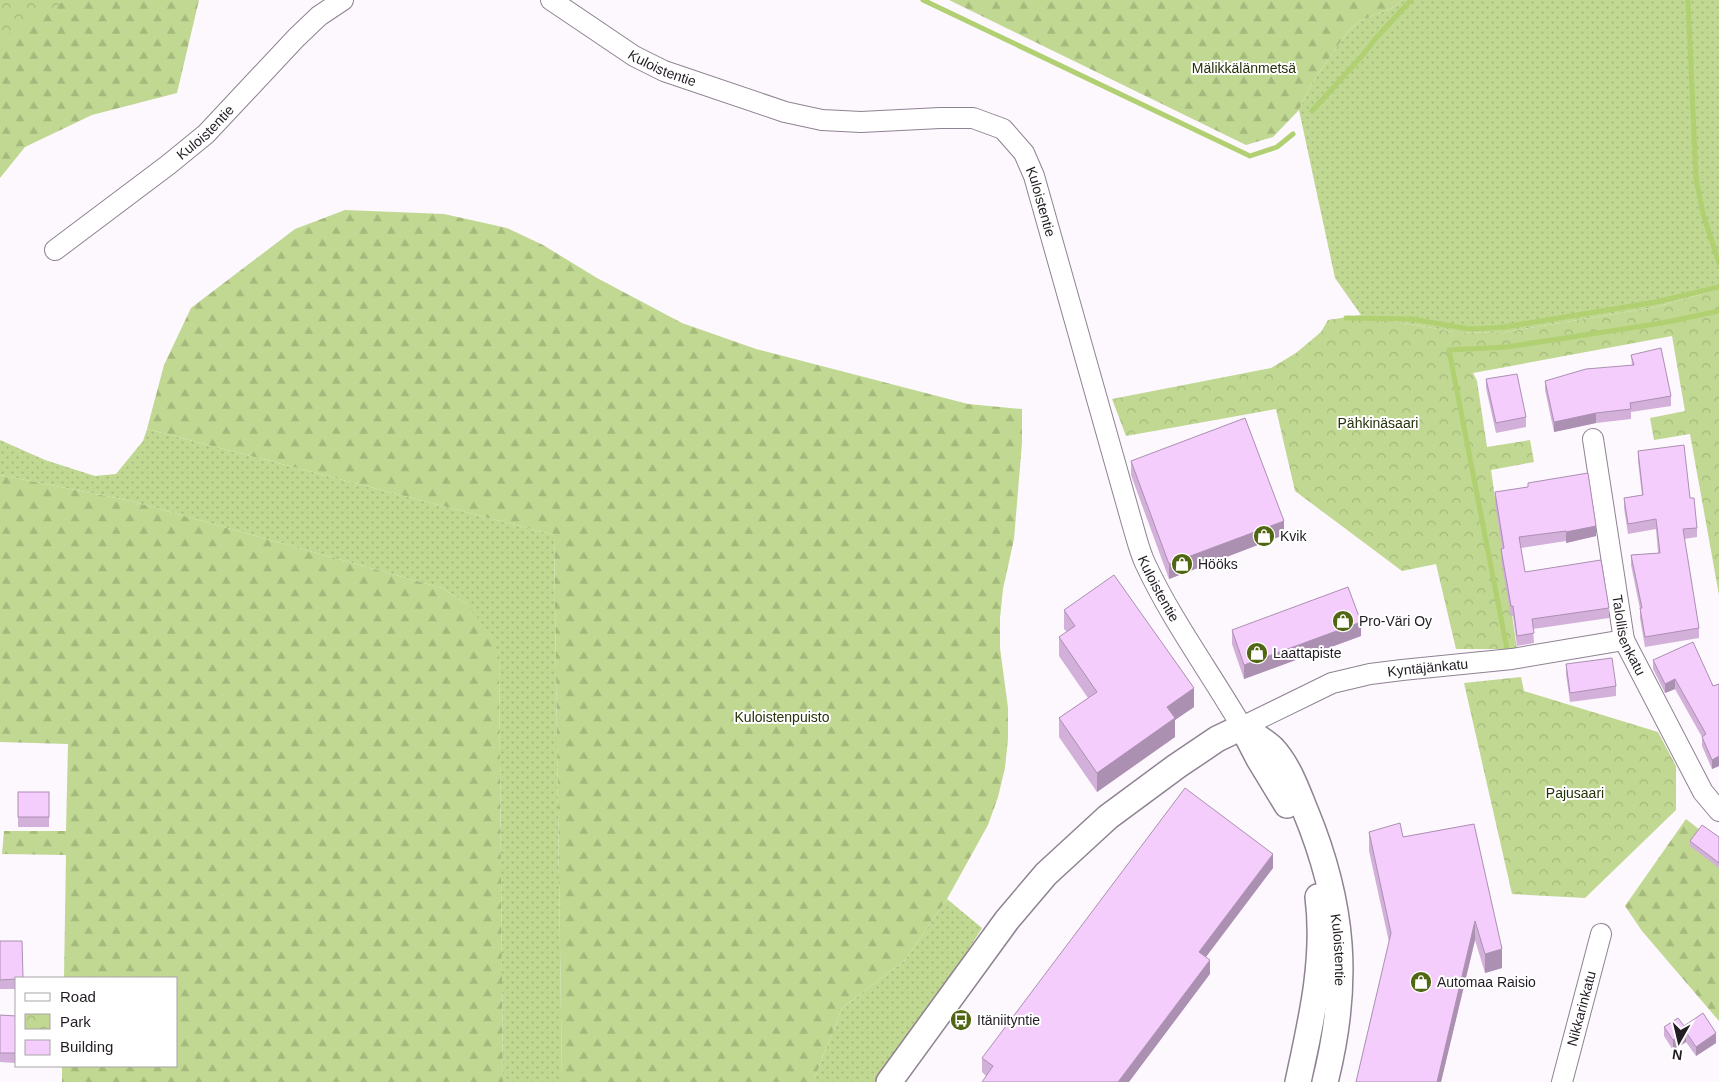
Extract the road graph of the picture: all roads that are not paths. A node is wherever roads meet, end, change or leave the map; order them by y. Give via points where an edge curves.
1 (343, 0) edge
2 (551, 0) edge
3 (54, 250) dead end
4 (1593, 439) dead end
5 (1624, 640) junction
6 (1242, 727) junction
7 (1719, 811) edge
8 (1602, 934) dead end
9 (889, 1082) edge
10 (1298, 1082) edge
11 (1325, 1082) edge
12 (1562, 1082) edge

1 - 3 street, Kuloistentie via 319,16 206,134
2 - 6 street, Kuloistentie via 634,56 664,71 785,112 822,120 861,122 973,118 1003,129 1024,153 1034,176 1144,561 1170,610
4 - 5 street, Talollisenkatu
5 - 6 street, Kyntäjänkatu via 1512,659 1370,674 1332,683
5 - 7 street, Talollisenkatu via 1704,792
6 - 9 street via 1212,742 1108,817 1046,874 1006,920
6 - 10 street, Kuloistentie via 1295,822 1317,892 1320,932 1318,975
6 - 11 street, Kuloistentie via 1273,749 1281,760 1308,817 1330,884 1341,978
8 - 12 street, Nikkarinkatu

